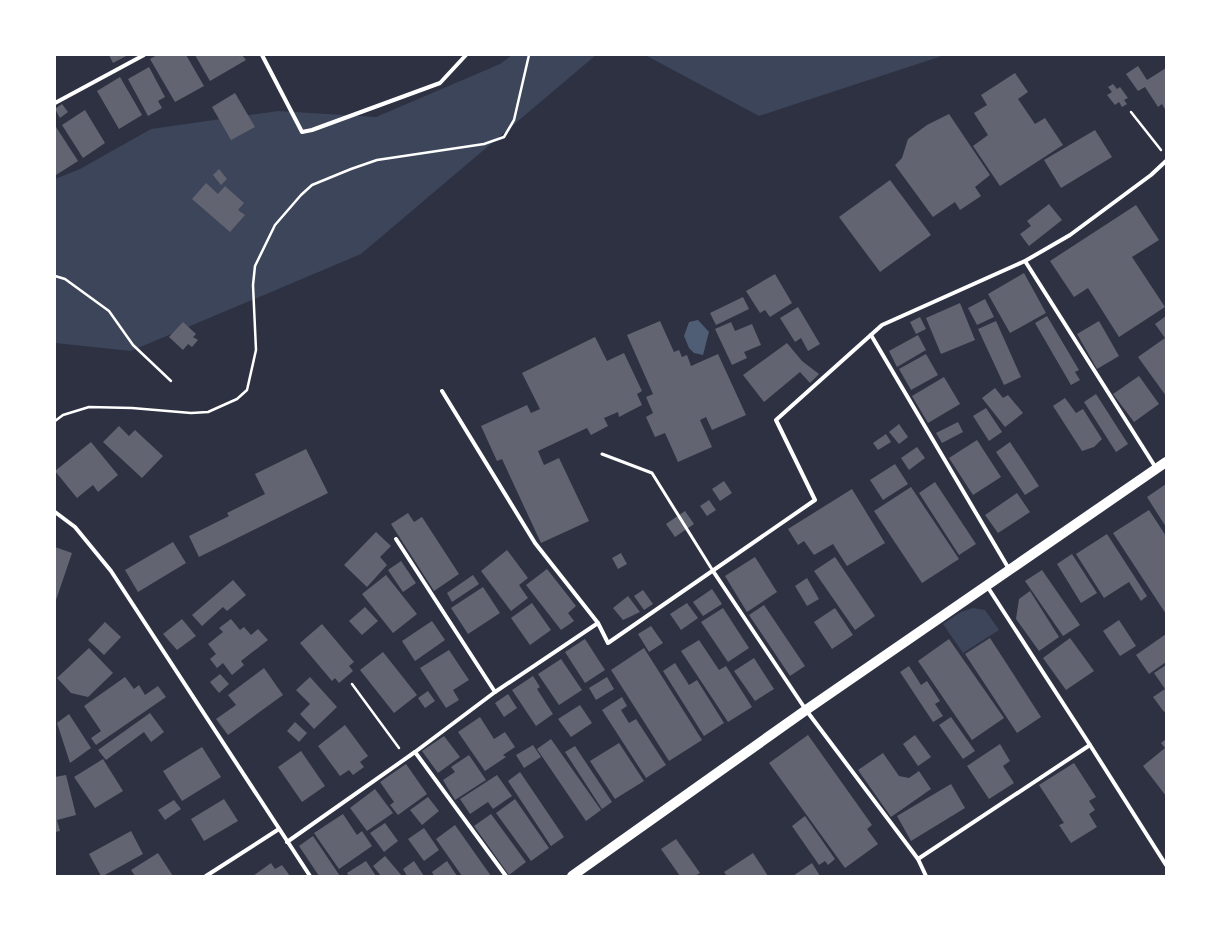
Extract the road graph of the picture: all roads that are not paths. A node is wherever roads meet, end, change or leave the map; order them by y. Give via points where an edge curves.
1 (144, 55) edge
2 (262, 55) edge
3 (466, 55) edge
4 (55, 103) edge
5 (1166, 161) edge
6 (1024, 261) junction
7 (870, 335) junction
8 (442, 391) dead end
9 (602, 454) dead end
10 (1166, 462) edge
11 (1156, 468) junction
12 (55, 512) edge
13 (396, 539) dead end
14 (1009, 569) junction
15 (712, 571) junction
16 (986, 585) junction
17 (598, 623) junction
18 (495, 692) junction
19 (806, 710) junction
20 (1090, 745) junction
21 (415, 752) junction
22 (279, 829) junction
23 (287, 842) junction
24 (918, 858) junction
25 (1166, 865) edge
26 (206, 876) edge
27 (310, 876) edge
28 (506, 876) edge
29 (572, 876) edge
30 (926, 876) edge

1 - 4 street
2 - 3 street via 302,132 440,83
5 - 6 street via 1070,236
6 - 7 street via 882,325
6 - 11 street
7 - 14 street
7 - 15 street via 776,420 815,500
8 - 17 street via 535,543
9 - 15 lane via 652,473
10 - 11 main road
11 - 14 main road
12 - 22 street via 75,527 111,571
13 - 18 street
14 - 16 main road
15 - 17 street via 608,643
15 - 19 street
16 - 19 main road
16 - 20 street
17 - 18 street
18 - 21 street
19 - 24 street
19 - 29 main road
20 - 24 street
20 - 25 street
21 - 23 street
21 - 28 street
22 - 23 street
22 - 26 street
23 - 27 street
24 - 30 street

